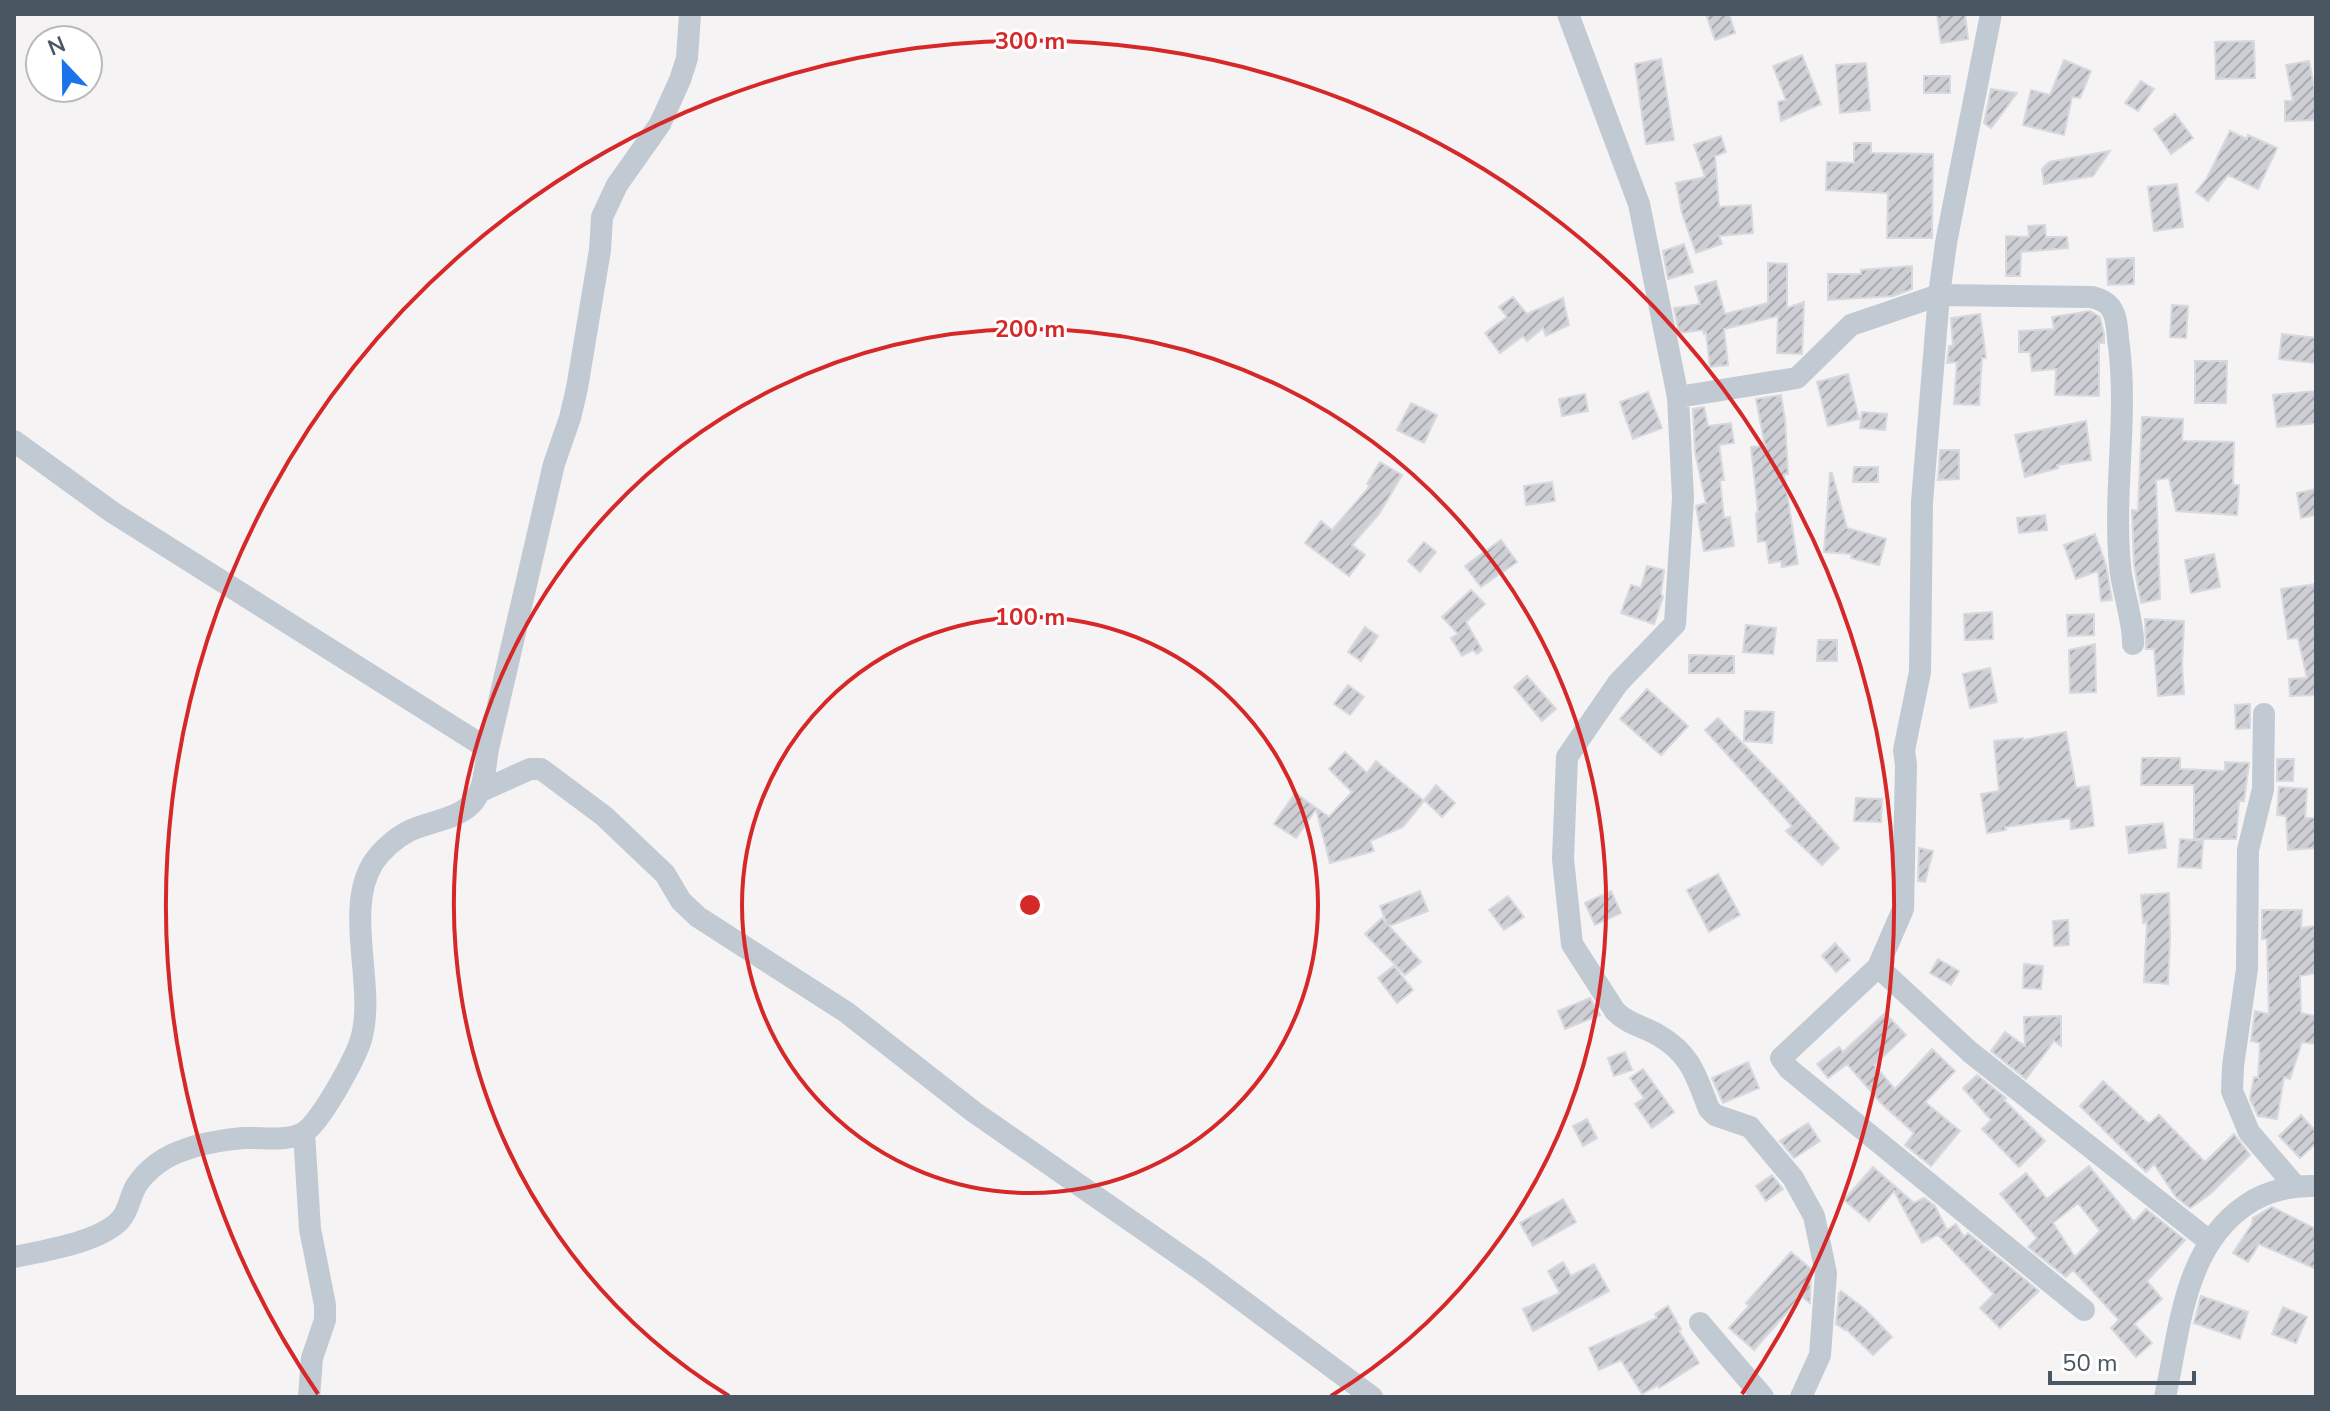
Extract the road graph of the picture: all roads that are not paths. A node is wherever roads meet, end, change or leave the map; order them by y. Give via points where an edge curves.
1 (690, 14) edge
2 (1991, 14) edge
3 (1575, 16) edge
4 (1939, 295) junction
5 (1678, 397) junction
6 (14, 441) edge
7 (2133, 644) dead end
8 (2264, 714) dead end
9 (488, 749) junction
10 (479, 792) junction
11 (1878, 967) junction
12 (304, 1133) junction
13 (2306, 1186) edge
14 (2209, 1241) junction
15 (14, 1257) edge
16 (2084, 1310) dead end
17 (1700, 1323) dead end
18 (309, 1397) edge
19 (1372, 1397) edge
20 (1763, 1397) edge
21 (1801, 1397) edge
22 (2165, 1397) edge

1 - 9 street via 680,80 660,124 617,185 602,217 577,388 554,464
2 - 4 street
3 - 5 street via 1639,204
4 - 5 street via 1851,325 1797,378
4 - 7 street via 2092,297 2112,309 2123,383 2117,499 2120,567
4 - 11 street via 1922,502 1920,672 1904,750 1903,909
5 - 21 street via 1683,498 1675,624 1618,683 1567,757 1563,859 1572,944 1622,1019 1657,1034 1689,1059 1709,1109 1750,1127 1780,1159 1814,1216 1826,1273 1820,1355
6 - 9 street via 112,512
8 - 13 street via 2263,789 2248,850 2247,969 2232,1091 2249,1132
9 - 10 street
10 - 12 street via 458,813 396,839 368,873 361,908 366,1011 362,1034 357,1052
10 - 19 street via 516,774 541,769 604,816 665,874 698,917 846,1012 974,1112
11 - 14 street via 1970,1052
11 - 16 street via 1781,1058
12 - 15 street via 182,1150 154,1165 136,1186 121,1220 108,1229
12 - 18 street via 310,1229 325,1305
13 - 14 street via 2260,1195 2228,1217
14 - 22 street via 2192,1275
17 - 20 street

